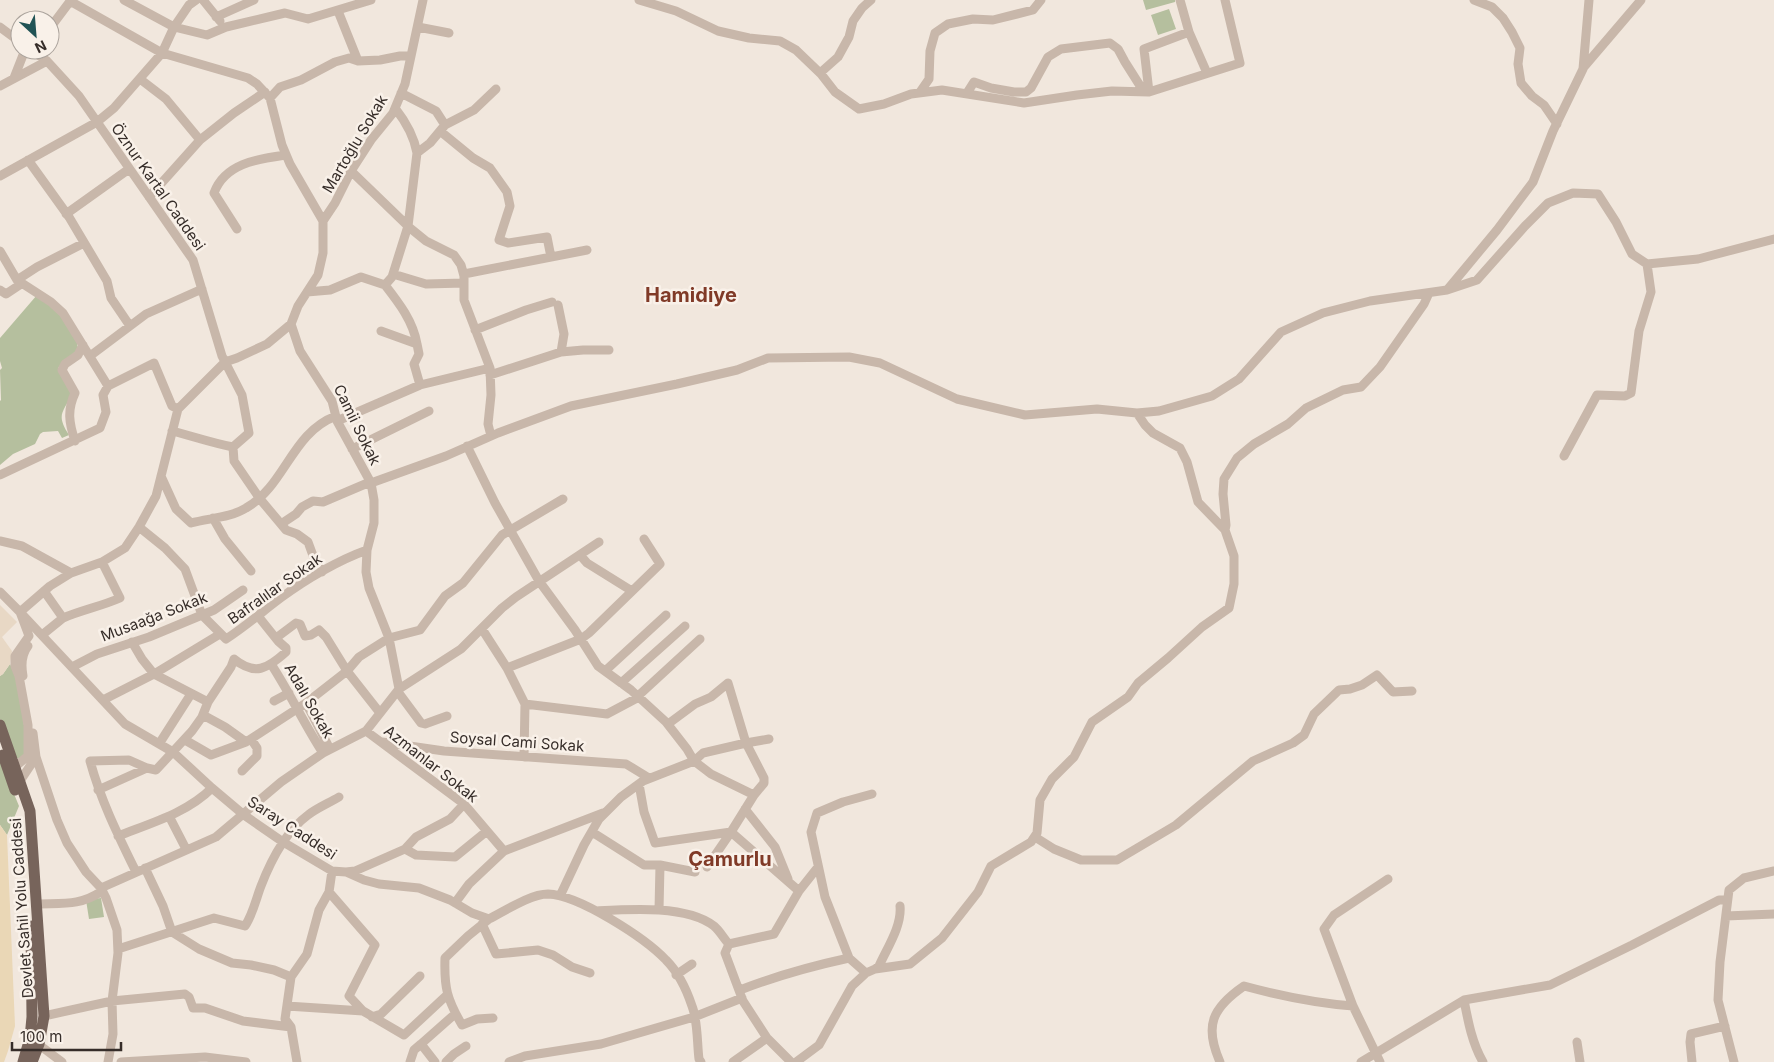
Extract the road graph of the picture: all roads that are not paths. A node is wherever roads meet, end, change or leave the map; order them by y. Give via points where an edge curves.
1 (124, 0) edge
2 (147, 0) edge
3 (196, 0) edge
4 (203, 0) edge
5 (254, 0) edge
6 (340, 0) edge
7 (371, 0) edge
8 (423, 0) edge
9 (639, 0) edge
10 (871, 0) edge
11 (1041, 0) edge
12 (1192, 0) edge
13 (1225, 0) edge
14 (1474, 0) edge
15 (1589, 0) edge
16 (1641, 0) edge
17 (70, 1) edge
18 (1181, 1) edge
19 (655, 3) edge
20 (141, 9) junction
21 (341, 10) junction
22 (60, 14) edge
23 (216, 17) junction
24 (174, 27) junction
25 (226, 27) junction
26 (418, 27) junction
27 (1189, 32) junction
28 (449, 33) dead end
29 (162, 53) junction
30 (411, 56) junction
31 (25, 60) edge
32 (47, 61) joint
33 (358, 61) junction
34 (1583, 68) junction
35 (820, 73) junction
36 (1207, 73) junction
37 (14, 78) junction
38 (140, 79) junction
39 (0, 86) edge
40 (496, 89) dead end
41 (401, 92) junction
42 (920, 92) junction
43 (1147, 92) junction
44 (967, 93) junction
45 (267, 95) junction
46 (395, 108) junction
47 (96, 122) junction
48 (1556, 124) junction
49 (442, 128) junction
50 (200, 140) junction
51 (417, 153) junction
52 (286, 155) junction
53 (28, 160) junction
54 (129, 169) junction
55 (351, 171) junction
56 (0, 176) edge
57 (149, 197) junction
58 (66, 214) junction
59 (322, 221) junction
60 (408, 226) junction
61 (237, 229) dead end
62 (1774, 239) edge
63 (84, 243) junction
64 (587, 250) dead end
65 (0, 251) edge
66 (551, 257) junction
67 (1647, 264) junction
68 (393, 274) junction
69 (464, 278) junction
70 (19, 282) junction
71 (385, 285) junction
72 (202, 289) junction
73 (0, 290) edge
74 (1448, 290) junction
75 (307, 292) junction
76 (1429, 293) junction
77 (291, 324) junction
78 (130, 326) junction
79 (475, 330) junction
80 (381, 331) dead end
81 (417, 344) junction
82 (83, 345) junction
83 (610, 350) dead end
84 (561, 352) junction
85 (90, 356) junction
86 (225, 362) junction
87 (490, 372) junction
88 (420, 385) junction
89 (108, 386) junction
90 (178, 410) junction
91 (429, 411) dead end
92 (1137, 414) junction
93 (336, 419) junction
94 (172, 430) junction
95 (491, 436) junction
96 (75, 440) junction
97 (466, 446) junction
98 (233, 447) junction
99 (352, 449) junction
100 (1564, 456) dead end
101 (1, 474) edge
102 (161, 476) junction
103 (370, 482) junction
104 (260, 499) junction
105 (563, 500) dead end
106 (213, 518) junction
107 (280, 524) junction
108 (139, 527) junction
109 (510, 530) junction
110 (1225, 530) junction
111 (644, 539) dead end
112 (0, 541) edge
113 (599, 542) dead end
114 (367, 550) junction
115 (580, 555) junction
116 (102, 562) junction
117 (251, 571) dead end
118 (322, 572) junction
119 (71, 574) junction
120 (539, 582) junction
121 (244, 590) dead end
122 (44, 591) junction
123 (632, 591) junction
124 (0, 592) edge
125 (20, 612) junction
126 (202, 614) junction
127 (666, 615) dead end
128 (258, 616) junction
129 (63, 618) junction
130 (685, 626) dead end
131 (482, 629) junction
132 (40, 633) junction
133 (223, 637) junction
134 (276, 638) junction
135 (389, 638) junction
136 (581, 639) junction
137 (700, 639) dead end
138 (132, 642) junction
139 (271, 664) junction
140 (72, 667) junction
141 (507, 668) junction
142 (348, 671) junction
143 (605, 671) junction
144 (154, 674) junction
145 (621, 683) junction
146 (398, 690) junction
147 (1412, 691) dead end
148 (289, 693) junction
149 (191, 694) junction
150 (638, 697) junction
151 (103, 700) junction
152 (274, 701) dead end
153 (208, 702) junction
154 (306, 703) junction
155 (525, 704) junction
156 (297, 709) junction
157 (380, 713) junction
158 (203, 715) junction
159 (448, 716) dead end
160 (668, 724) junction
161 (0, 725) edge
162 (366, 731) junction
163 (769, 739) dead end
164 (185, 740) junction
165 (249, 741) junction
166 (379, 742) junction
167 (746, 743) junction
168 (159, 744) junction
169 (0, 746) edge
170 (327, 751) junction
171 (174, 752) junction
172 (36, 757) junction
173 (524, 757) junction
174 (694, 761) junction
175 (14, 765) junction
176 (147, 768) junction
177 (242, 771) dead end
178 (649, 778) junction
179 (20, 781) junction
180 (639, 784) junction
181 (212, 788) junction
182 (98, 790) junction
183 (872, 794) dead end
184 (754, 795) junction
185 (339, 797) dead end
186 (464, 804) junction
187 (745, 809) junction
188 (606, 812) junction
189 (244, 815) junction
190 (169, 816) junction
191 (487, 831) junction
192 (592, 832) junction
193 (731, 832) junction
194 (118, 836) junction
195 (1035, 837) junction
196 (283, 842) junction
197 (186, 849) junction
198 (405, 849) junction
199 (385, 850) dead end
200 (504, 851) junction
201 (379, 860) junction
202 (660, 865) junction
203 (818, 867) junction
204 (145, 868) junction
205 (707, 868) dead end
206 (332, 871) junction
207 (1774, 871) edge
208 (136, 872) junction
209 (346, 872) junction
210 (695, 872) dead end
211 (1388, 879) dead end
212 (789, 882) junction
213 (102, 890) junction
214 (799, 891) junction
215 (328, 892) junction
216 (560, 896) junction
217 (1728, 900) junction
218 (455, 902) junction
219 (37, 904) junction
220 (900, 906) dead end
221 (659, 910) junction
222 (597, 911) junction
223 (1774, 914) edge
224 (1726, 916) junction
225 (486, 921) junction
226 (172, 932) junction
227 (729, 944) junction
228 (118, 949) junction
229 (849, 958) junction
230 (692, 964) dead end
231 (870, 971) junction
232 (590, 973) dead end
233 (676, 974) junction
234 (420, 976) dead end
235 (291, 977) junction
236 (741, 994) junction
237 (447, 995) junction
238 (1464, 1000) junction
239 (112, 1001) junction
240 (286, 1006) junction
241 (1353, 1006) junction
242 (363, 1011) junction
243 (455, 1014) junction
244 (44, 1016) junction
245 (372, 1017) junction
246 (694, 1017) junction
247 (493, 1018) dead end
248 (1725, 1026) junction
249 (290, 1027) junction
250 (767, 1038) junction
251 (1577, 1042) dead end
252 (38, 1043) junction
253 (420, 1044) junction
254 (466, 1046) dead end
255 (1376, 1053) junction
256 (23, 1062) edge
257 (32, 1062) edge
258 (36, 1062) edge
259 (62, 1062) edge
260 (108, 1062) edge
261 (121, 1062) edge
262 (246, 1062) edge
263 (297, 1062) edge
264 (410, 1062) edge
265 (435, 1062) edge
266 (446, 1062) edge
267 (509, 1062) edge
268 (701, 1062) edge
269 (733, 1062) edge
270 (791, 1062) edge
271 (796, 1062) edge
272 (1220, 1062) edge
273 (1361, 1062) edge
274 (1380, 1062) edge
275 (1483, 1062) edge
276 (1580, 1062) edge
277 (1692, 1062) edge
278 (1734, 1062) edge

1 - 20 street
2 - 20 street
3 - 24 street
4 - 23 street
5 - 23 street
6 - 21 street
7 - 21 street
8 - 26 street, Martoğlu Sokak
9 - 19 street
10 - 35 street via 853,21 838,57
11 - 42 street via 1033,10 994,20 972,19 948,24 935,33 930,51 929,78
12 - 18 street
13 - 36 street via 1240,63
14 - 48 street via 1492,7 1503,18 1520,48 1521,83 1544,105
15 - 34 street
16 - 34 street
17 - 22 street
17 - 29 street
18 - 27 street
19 - 35 street via 718,31 780,41 796,50
20 - 24 street
21 - 25 street via 308,19 285,13
21 - 33 street
23 - 25 street
24 - 25 street via 207,35
24 - 29 street
26 - 28 street
26 - 30 street, Martoğlu Sokak
27 - 36 street
27 - 43 street via 1144,49
29 - 38 street
29 - 45 street via 248,78
30 - 33 street
30 - 41 street, Martoğlu Sokak
31 - 37 street
32 - 37 street
32 - 47 street, Öznur Kartal Caddesi via 79,96
33 - 45 street via 349,58 335,62
34 - 48 street
35 - 42 street via 835,92 859,109
36 - 43 street
37 - 39 street
38 - 47 street via 114,108
38 - 50 street via 166,99
40 - 49 street via 474,110
41 - 46 street, Martoğlu Sokak
41 - 49 street via 436,111
42 - 44 street
43 - 44 street via 1077,94 1024,103
43 - 44 street via 1118,49 1110,44 1061,49 1048,57 1026,92 991,88 974,82
45 - 50 street via 234,113
45 - 52 street
46 - 51 street via 405,121
46 - 55 street, Martoğlu Sokak
47 - 53 street
47 - 54 street, Öznur Kartal Caddesi
48 - 74 street via 1532,182
49 - 51 street
49 - 66 street via 473,158 490,168 507,192 510,206 499,240 508,243 547,237
50 - 57 street
51 - 60 street
52 - 59 street
52 - 61 street via 245,163 230,171 218,184 214,193
53 - 56 street
53 - 58 street
54 - 57 street, Öznur Kartal Caddesi
54 - 58 street
55 - 59 street, Martoğlu Sokak
55 - 60 street
57 - 72 street, Öznur Kartal Caddesi via 193,260
58 - 63 street
59 - 75 street via 323,253 318,275
60 - 68 street
60 - 69 street via 454,255 462,265
62 - 67 street via 1698,259
63 - 70 street via 37,267
63 - 78 street via 107,280 111,298
64 - 66 street
65 - 70 street
66 - 69 street
67 - 74 street via 1632,254 1598,194 1573,193 1548,203 1478,280
67 - 100 street via 1651,292 1639,331 1631,393 1625,396 1597,394
68 - 69 street via 426,284
68 - 71 street
69 - 79 street via 464,300
70 - 73 street via 6,294
70 - 82 street via 51,302
71 - 75 street via 361,277 330,290
71 - 81 street via 400,304 415,332
72 - 78 street via 146,314
72 - 86 street, Öznur Kartal Caddesi
74 - 76 street
75 - 77 street
76 - 92 street via 1370,301 1323,313 1281,332 1239,379 1212,396
76 - 110 street via 1380,367 1361,387 1343,390 1306,408 1237,458 1224,479
77 - 86 street via 268,344
77 - 93 street, Camii Sokak via 300,351 332,401
78 - 85 street
79 - 84 street via 526,310 555,304 564,334
79 - 87 street
80 - 81 street
81 - 88 street via 419,354 414,364
82 - 85 street
82 - 96 street via 78,355 62,370 75,393 69,406 69,424
83 - 84 street
84 - 87 street
85 - 89 street
86 - 90 street
86 - 98 street, Öznur Kartal Caddesi via 242,396 250,433
87 - 88 street
87 - 95 street via 488,424
88 - 93 street
89 - 90 street via 154,362 172,406
89 - 96 street via 103,395 106,412 100,428
90 - 94 street
91 - 99 street
92 - 95 street via 1097,409 1025,415 957,399 880,363 849,357 768,358 720,374 571,406
92 - 110 street via 1153,433 1180,448 1188,462 1198,502
93 - 99 street, Camii Sokak
93 - 104 street via 324,421 309,433 272,488
94 - 98 street
94 - 102 street
95 - 97 street
96 - 101 street
97 - 103 street
97 - 109 street
98 - 104 street via 234,461
99 - 103 street, Camii Sokak
102 - 106 street via 183,517 191,523
102 - 108 street via 156,496
103 - 107 street via 323,502 313,501
103 - 114 street, Camii Sokak via 374,523
104 - 106 street via 245,509
104 - 107 street
105 - 109 street
106 - 117 street
107 - 118 street via 308,542
108 - 116 street via 125,548
108 - 126 street via 185,569
109 - 120 street
109 - 135 street via 502,535 463,583 445,596 420,630
110 - 195 street via 1234,556 1234,584 1229,608 1202,627 1138,683 1128,697 1092,722 1074,757 1052,779 1040,800
111 - 123 street via 660,564
112 - 119 street via 22,546
113 - 115 street
114 - 118 street, Bafralılar Sokak
114 - 135 street, Camii Sokak via 369,588
115 - 120 street
115 - 123 street via 587,563
116 - 119 street
116 - 129 street via 120,598
118 - 128 street, Bafralılar Sokak
119 - 122 street
120 - 131 street via 509,602
120 - 136 street
121 - 126 street, Musaağa Sokak
122 - 125 street
122 - 129 street
123 - 136 street
124 - 125 street, Saray Caddesi
125 - 132 street, Saray Caddesi
125 - 175 street via 29,636 15,656 15,666 28,725 28,756
126 - 133 street
126 - 138 street, Musaağa Sokak
127 - 143 street
128 - 133 street, Bafralılar Sokak
128 - 134 street
129 - 132 street
130 - 145 street
131 - 141 street
131 - 146 street via 461,649
132 - 140 street, Saray Caddesi
132 - 172 street via 24,650 21,662
133 - 144 street, Bafralılar Sokak
134 - 139 street via 286,652
134 - 142 street via 296,623 300,624 305,636 319,630
135 - 142 street via 359,657
135 - 146 street, Camii Sokak
136 - 141 street
136 - 143 street via 598,666
137 - 150 street
138 - 140 street, Musaağa Sokak
138 - 144 street
139 - 148 street, Adalı Sokak
139 - 153 street via 263,669 244,668 234,659
140 - 151 street, Saray Caddesi
141 - 155 street
142 - 154 street
142 - 157 street
143 - 145 street
144 - 149 street
144 - 151 street, Bafralılar Sokak
145 - 150 street
146 - 157 street
146 - 159 street via 421,723
147 - 195 street via 1394,692 1377,675 1362,685 1339,690 1314,714 1304,735 1253,762 1176,825 1117,860 1081,860
148 - 152 street
148 - 156 street, Adalı Sokak
149 - 153 street
149 - 168 street
150 - 155 street via 607,714
150 - 160 street
151 - 168 street, Saray Caddesi via 125,724
153 - 158 street
154 - 156 street
154 - 170 street
155 - 173 street
156 - 165 street
156 - 170 street, Adalı Sokak via 311,735
157 - 162 street
158 - 164 street
158 - 165 street
160 - 167 street via 695,704 711,698 728,683
160 - 174 street
161 - 175 main road, Devlet Sahil Yolu Caddesi
162 - 166 street, Azmanlar Sokak
162 - 170 street
163 - 167 street
164 - 165 street via 211,755
164 - 171 street
165 - 177 street via 257,748 257,756
166 - 173 street, Soysal Cami Sokak
166 - 186 street, Azmanlar Sokak
167 - 174 street via 703,752
167 - 184 street via 764,778 764,783
168 - 171 street, Saray Caddesi
169 - 175 main road, Devlet Sahil Yolu Caddesi
170 - 189 street via 281,782
171 - 176 street via 156,770
171 - 181 street, Saray Caddesi
172 - 179 street
172 - 213 street via 67,843
173 - 178 street, Soysal Cami Sokak via 626,764
174 - 178 street
174 - 184 street via 711,774
175 - 179 main road, Devlet Sahil Yolu Caddesi
175 - 252 main road, Devlet Sahil Yolu Caddesi via 23,814 30,890 32,1017
176 - 182 street
176 - 182 street via 129,760 90,761
178 - 180 street
179 - 219 main road, Devlet Sahil Yolu Caddesi via 30,811
180 - 188 street
180 - 193 street via 644,812 655,843
181 - 189 street, Saray Caddesi
181 - 190 street via 194,804
182 - 194 street
183 - 203 street via 817,813 811,832
184 - 187 street
185 - 196 street via 308,815
186 - 191 street, Azmanlar Sokak
186 - 198 street via 450,819 416,837
187 - 193 street
187 - 212 street via 775,847
188 - 192 street
188 - 200 street
189 - 196 street, Saray Caddesi
189 - 197 street via 216,837
190 - 194 street
190 - 197 street
191 - 198 street via 455,857 416,855
191 - 200 street, Azmanlar Sokak
192 - 202 street via 644,865
192 - 216 street
193 - 205 street
193 - 212 street
194 - 208 street
195 - 231 street via 991,866 978,892 942,938 926,952 910,964
196 - 206 street, Saray Caddesi
196 - 226 street via 245,926 214,918
197 - 204 street
198 - 201 street
199 - 201 street
200 - 218 street
201 - 209 street
202 - 210 street
202 - 221 street
203 - 214 street
203 - 229 street via 825,897
204 - 208 street
204 - 226 street
206 - 209 street, Saray Caddesi
206 - 215 street
207 - 217 street via 1744,878 1729,890
208 - 213 street
209 - 218 street, Saray Caddesi via 379,884 419,888
211 - 241 street via 1334,915 1324,929
212 - 214 street
213 - 219 street via 77,903
213 - 228 street via 118,930
214 - 227 street via 774,934
215 - 235 street via 306,954
215 - 242 street via 375,945 349,996
216 - 222 street via 572,898
216 - 225 street via 548,894 520,902
217 - 224 street
217 - 238 street via 1718,900 1550,985
218 - 225 street, Saray Caddesi
219 - 244 main road, Devlet Sahil Yolu Caddesi
220 - 231 street via 901,916 879,966
221 - 222 street
221 - 227 street via 702,918 716,927
222 - 233 street via 657,952
223 - 224 street
224 - 248 street via 1718,1000
225 - 232 street via 496,954 538,950
225 - 237 street via 445,958
226 - 228 street
226 - 235 street via 199,949 232,963 274,970
227 - 236 street via 725,953
228 - 239 street
229 - 231 street
229 - 236 street via 765,980
230 - 233 street
231 - 271 street via 852,986 819,1045
233 - 246 street via 693,1008
234 - 245 street via 381,1014
235 - 240 street
236 - 246 street
236 - 250 street
237 - 243 street
237 - 245 street via 404,1035
238 - 255 street
238 - 275 street via 1476,1050
239 - 244 street
239 - 249 street via 186,994 193,1008 205,1008 243,1021
239 - 260 street via 113,1034
240 - 242 street
240 - 249 street via 285,1019
241 - 255 street
241 - 272 street via 1283,996 1244,986 1229,996 1211,1021 1213,1047
242 - 245 street
243 - 247 street via 462,1025 476,1019
243 - 253 street
244 - 252 main road, Devlet Sahil Yolu Caddesi
246 - 267 street via 601,1044 525,1056
246 - 268 street
248 - 277 street via 1691,1034
248 - 278 street
249 - 263 street
250 - 269 street
250 - 270 street
251 - 276 street
252 - 256 main road, Devlet Sahil Yolu Caddesi
252 - 257 main road, Devlet Sahil Yolu Caddesi
252 - 258 street
252 - 259 street
253 - 264 street
253 - 265 street
254 - 266 street
255 - 273 street
255 - 274 street
261 - 262 street via 205,1057

